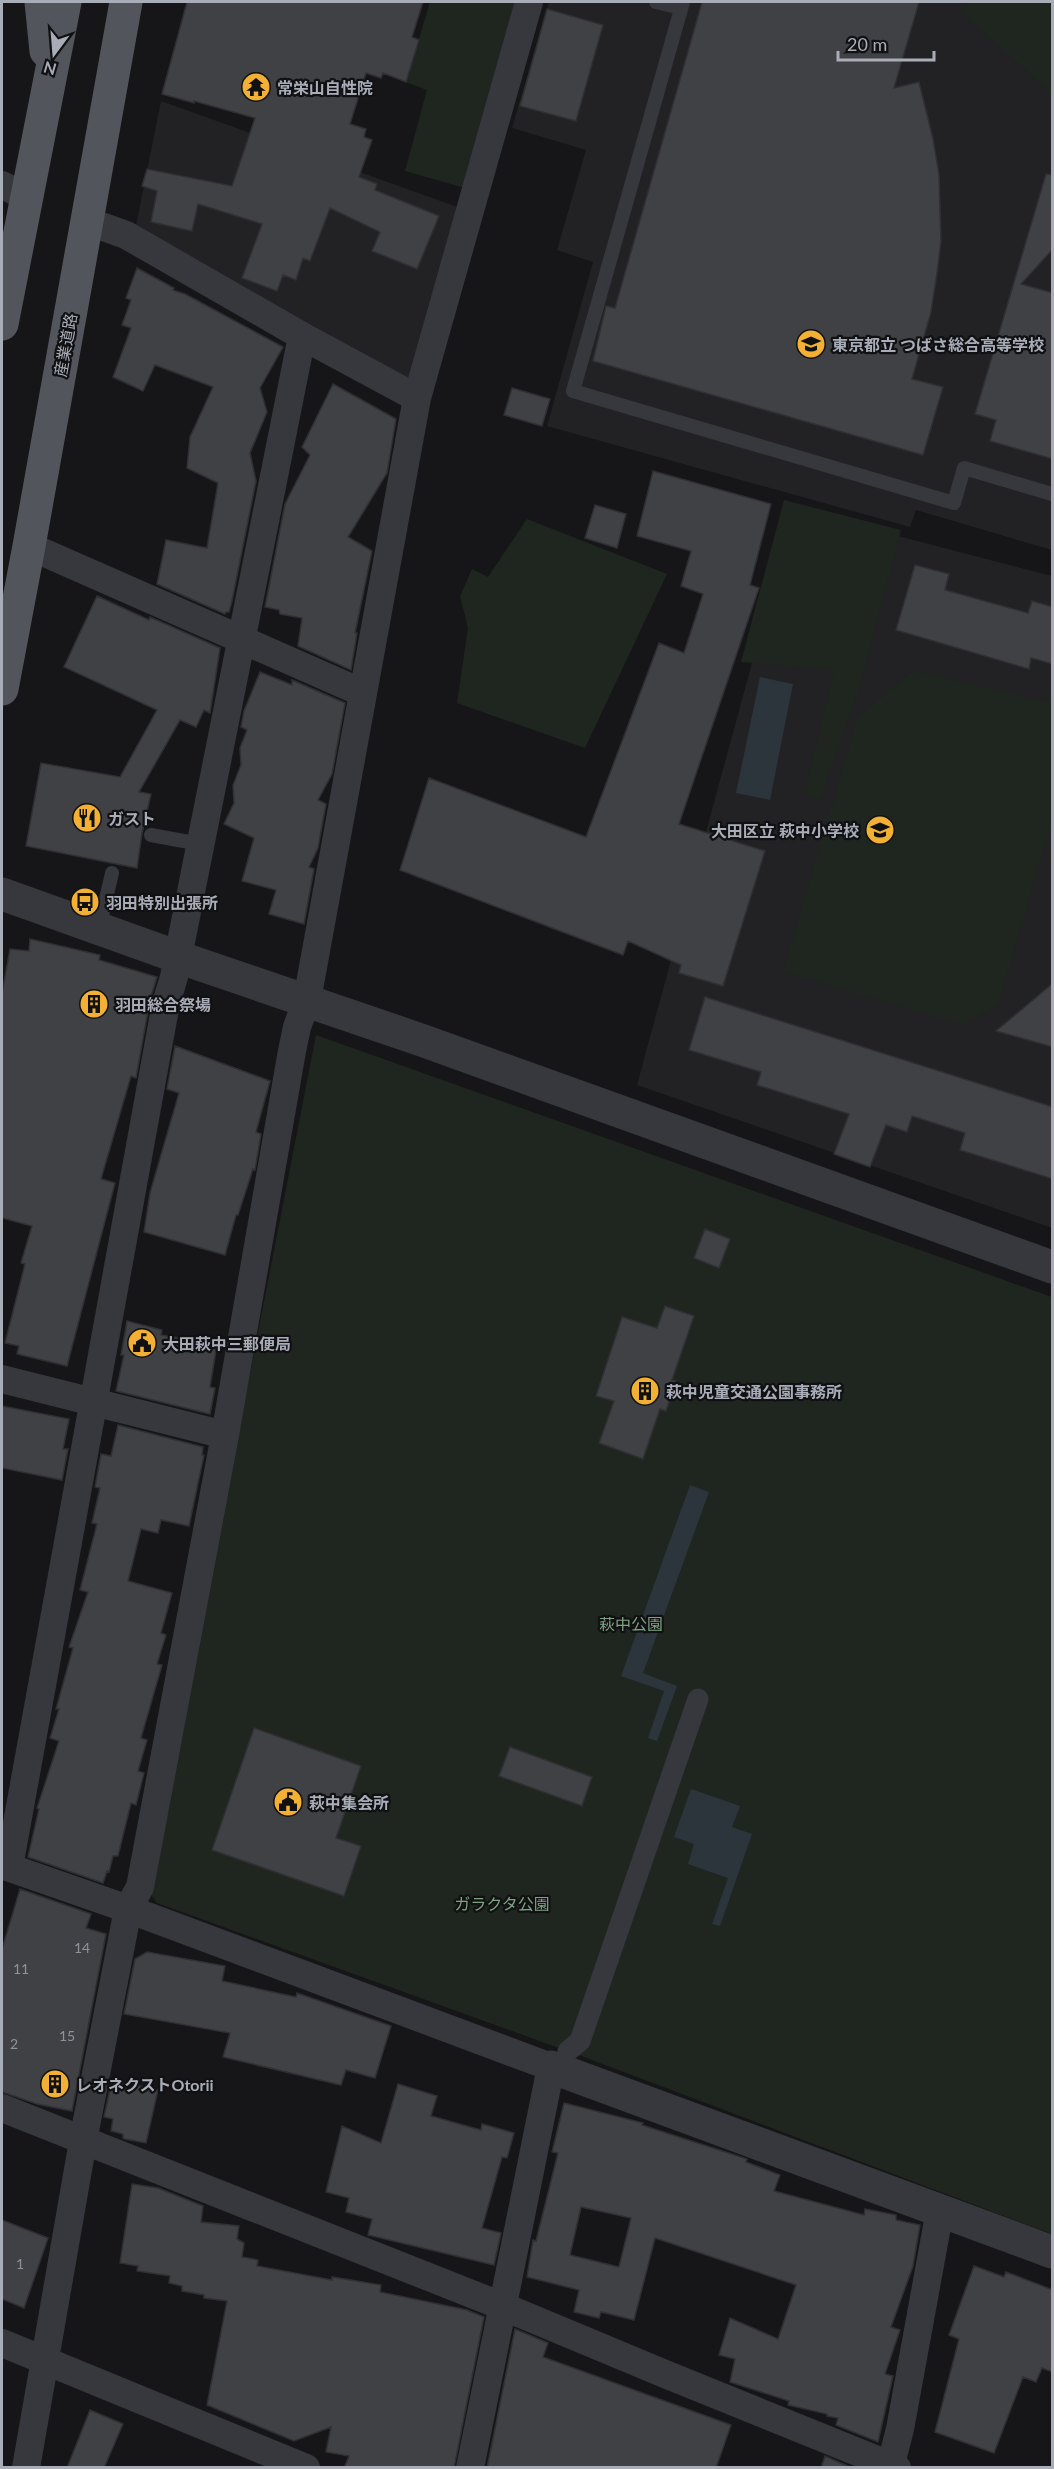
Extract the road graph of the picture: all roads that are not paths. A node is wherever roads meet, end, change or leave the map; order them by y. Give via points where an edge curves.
1 (42, 2) edge
2 (126, 2) edge
3 (529, 2) edge
4 (656, 2) edge
5 (682, 5) edge
6 (14, 191) edge
7 (87, 221) junction
8 (2, 324) edge
9 (302, 336) junction
10 (417, 398) junction
11 (1053, 494) edge
12 (29, 546) junction
13 (240, 639) junction
14 (2, 689) edge
15 (363, 693) junction
16 (151, 835) dead end
17 (200, 844) junction
18 (112, 873) dead end
19 (2, 894) edge
20 (99, 929) junction
21 (178, 957) junction
22 (307, 1000) junction
23 (1053, 1267) edge
24 (2, 1379) edge
25 (94, 1402) junction
26 (225, 1435) junction
27 (698, 1699) dead end
28 (5, 1866) edge
29 (128, 1909) junction
30 (559, 2059) junction
31 (2, 2108) edge
32 (84, 2141) junction
33 (940, 2210) junction
34 (1053, 2252) edge
35 (502, 2306) junction
36 (2, 2343) edge
37 (45, 2361) junction
38 (892, 2467) edge
39 (26, 2468) edge
40 (306, 2468) edge
41 (470, 2468) edge

1 - 6 main road via 50,82
2 - 7 main road, 産業道路
3 - 10 street
4 - 5 lane
5 - 11 lane via 573,391 954,503 964,468
6 - 8 main road
7 - 9 street via 126,235
7 - 12 main road, 産業道路
9 - 10 street
9 - 13 street
10 - 15 street
12 - 13 street
12 - 14 main road, 産業道路
13 - 15 street
13 - 17 street
15 - 22 street
16 - 17 lane
17 - 21 street
18 - 20 lane
19 - 20 street
20 - 21 street
21 - 22 street
21 - 25 street via 166,1003
22 - 23 street
22 - 26 street via 292,1051
24 - 25 street
25 - 26 street
25 - 28 street
26 - 29 street via 140,1887
27 - 30 street via 580,2041
28 - 29 street
29 - 30 street
29 - 32 street
30 - 33 street
30 - 35 street
31 - 32 street
32 - 35 street
32 - 37 street
33 - 34 street
33 - 38 street
35 - 38 street via 667,2368
35 - 41 street
36 - 37 street
37 - 39 street
37 - 40 street

